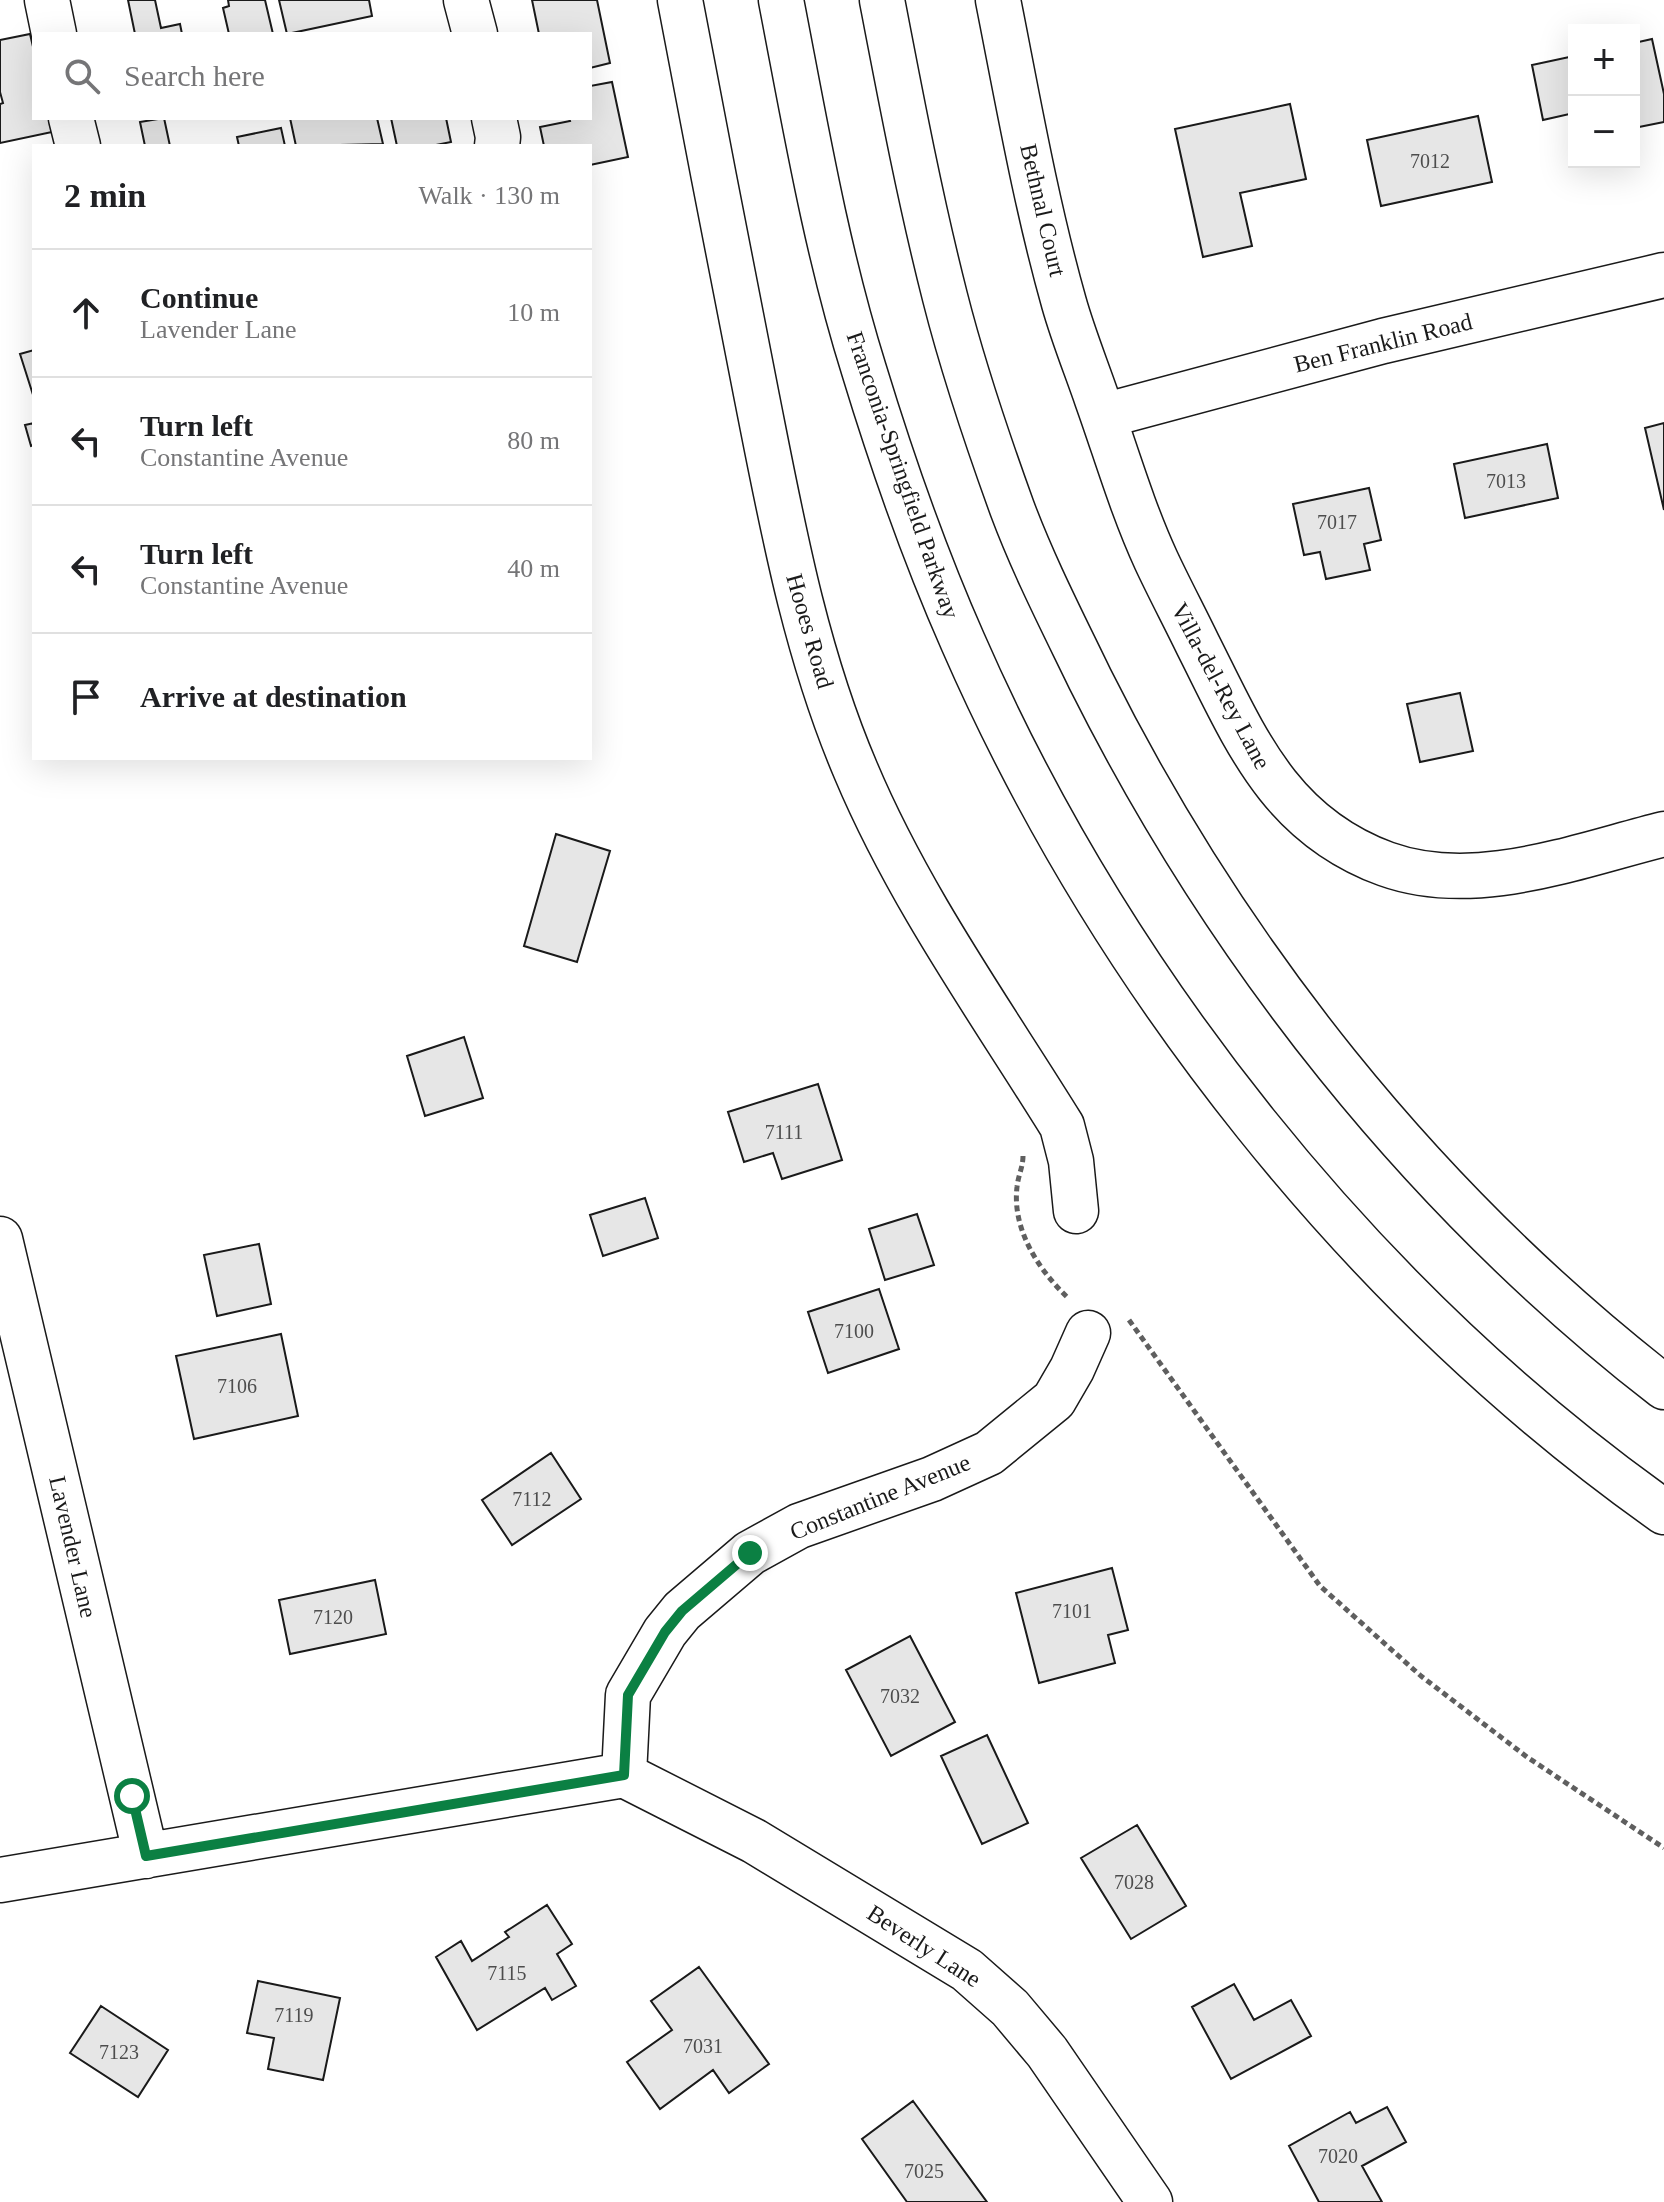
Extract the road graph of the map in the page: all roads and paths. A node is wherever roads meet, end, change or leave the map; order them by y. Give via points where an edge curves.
1 (47, 0) edge
2 (466, 0) edge
3 (680, 0) edge
4 (781, 0) edge
5 (882, 0) edge
6 (998, 0) edge
7 (54, 32) edge
8 (474, 32) edge
9 (72, 120) edge
10 (494, 120) edge
11 (78, 144) edge
12 (497, 144) edge
13 (1664, 275) edge
14 (1103, 416) junction
15 (1664, 834) edge
16 (1023, 1152) dead end
17 (1076, 1211) dead end
18 (0, 1239) edge
19 (1084, 1318) joint
20 (1129, 1319) dead end
21 (1664, 1387) edge
22 (1664, 1512) edge
23 (624, 1775) junction
24 (1664, 1848) edge
25 (146, 1856) junction
26 (0, 1880) edge
27 (1150, 2202) edge

1 - 7 street
2 - 8 street
3 - 17 street, Hooes Road via 770,463 822,680 856,771 923,904 1062,1126
4 - 22 street, Franconia-Springfield Parkway via 843,298 899,479 963,643 1066,845 1186,1031 1324,1203 1483,1366
5 - 21 street via 942,287 989,441 1042,577 1139,774 1257,959 1390,1128 1490,1234
6 - 14 street, Bethnal Court via 1044,222 1065,305
9 - 11 street
10 - 12 street
13 - 14 street, Ben Franklin Road via 1383,341
14 - 15 street, Villa-del-Rey Lane via 1155,558 1242,733 1303,815 1349,848 1388,864 1465,877 1500,875
16 - 19 path via 1017,1188 1021,1232 1044,1272
18 - 25 street, Lavender Lane
19 - 23 street, Constantine Avenue via 1072,1369 1054,1400 989,1453 799,1526 750,1553 682,1611 628,1695
20 - 24 path via 1320,1586 1421,1676 1527,1757
23 - 25 street
23 - 27 street, Beverly Lane via 754,1841 967,1970 1010,2008 1047,2052
25 - 26 street

